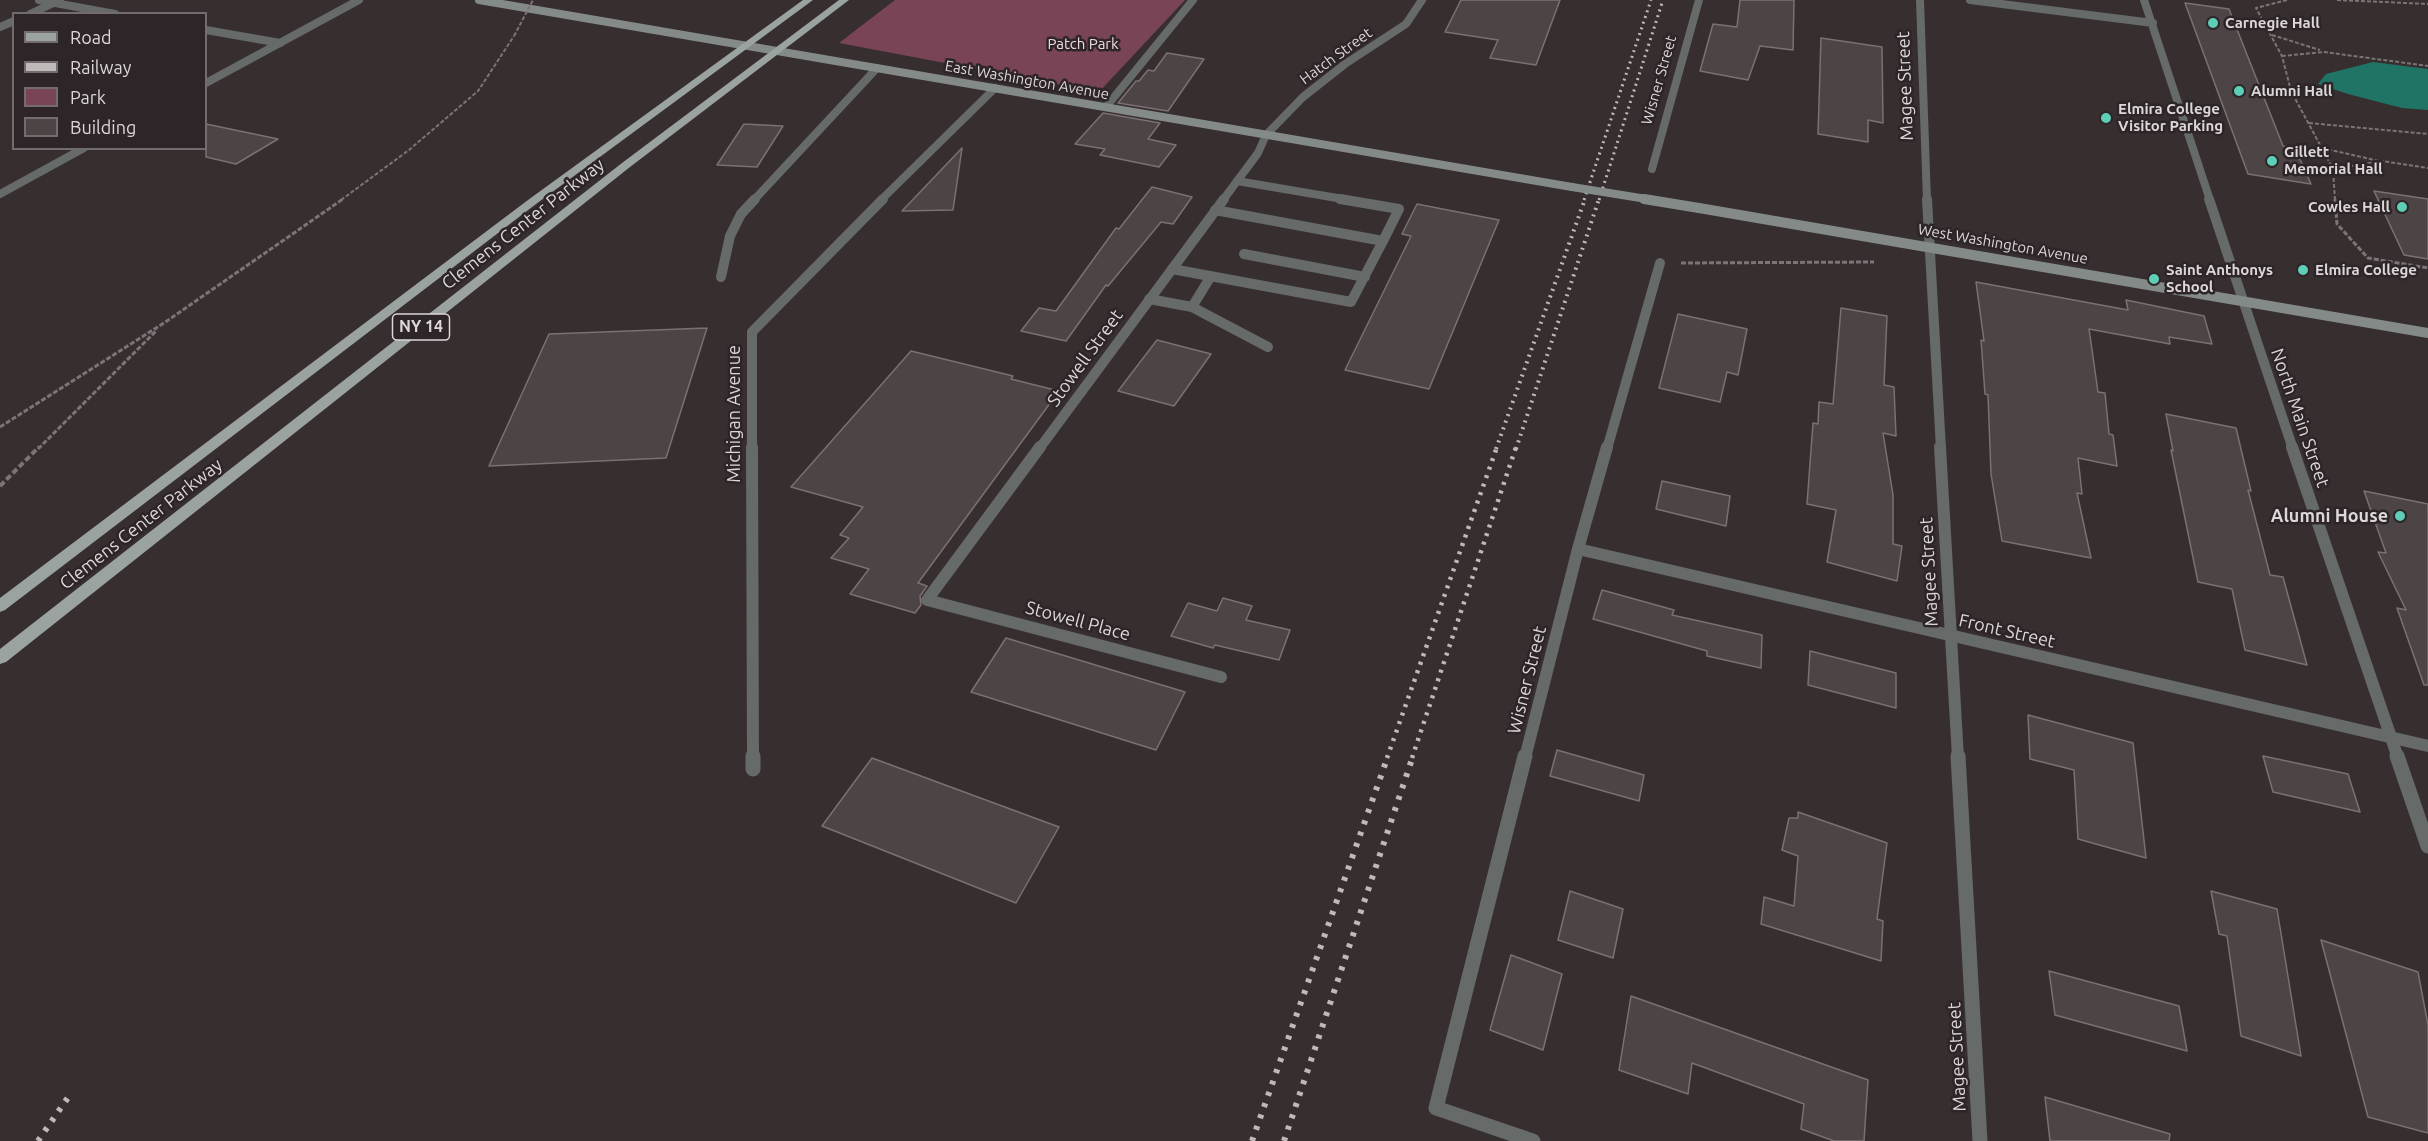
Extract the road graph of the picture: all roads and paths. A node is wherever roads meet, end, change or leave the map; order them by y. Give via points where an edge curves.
1 (39, 0) edge
2 (359, 0) edge
3 (479, 0) edge
4 (533, 0) edge
5 (808, 0) edge
6 (845, 0) edge
7 (1193, 0) edge
8 (1422, 0) edge
9 (1699, 0) edge
10 (1920, 0) edge
11 (1970, 0) edge
12 (2144, 0) edge
13 (2288, 0) edge
14 (2337, 0) edge
15 (2394, 0) edge
16 (57, 1) edge
17 (2404, 2) junction
18 (2428, 4) edge
19 (34, 12) edge
20 (105, 12) edge
21 (2153, 23) junction
22 (207, 30) edge
23 (2272, 35) junction
24 (280, 43) junction
25 (746, 46) junction
26 (777, 51) junction
27 (2324, 52) junction
28 (2282, 56) junction
29 (2428, 66) edge
30 (877, 68) junction
31 (207, 82) edge
32 (995, 88) junction
33 (1106, 107) junction
34 (2309, 123) junction
35 (2428, 134) edge
36 (1266, 135) junction
37 (2321, 148) junction
38 (80, 150) edge
39 (2382, 161) junction
40 (2428, 168) edge
41 (1652, 170) dead end
42 (2333, 170) junction
43 (1237, 181) junction
44 (1572, 187) joint
45 (0, 194) edge
46 (1215, 210) junction
47 (1383, 241) junction
48 (1929, 246) junction
49 (1244, 254) dead end
50 (1885, 262) dead end
51 (1660, 263) joint
52 (2428, 268) edge
53 (1172, 269) junction
54 (1211, 276) junction
55 (721, 277) dead end
56 (1365, 277) junction
57 (1149, 298) junction
58 (2243, 302) junction
59 (1192, 307) junction
60 (164, 323) junction
61 (2428, 333) edge
62 (1268, 347) dead end
63 (0, 427) edge
64 (0, 486) edge
65 (1578, 549) junction
66 (927, 600) joint
67 (0, 606) edge
68 (1951, 637) junction
69 (0, 658) edge
70 (1221, 677) dead end
71 (2391, 737) junction
72 (2428, 746) edge
73 (753, 769) dead end
74 (2428, 846) edge
75 (1533, 1141) edge
76 (1980, 1141) edge

1 - 16 street
2 - 24 street
3 - 25 street, East Washington Avenue
4 - 60 path, bridge via 478,91 410,150
5 - 25 main road, Clemens Center Parkway / NY 14
6 - 26 main road, Clemens Center Parkway / NY 14
7 - 33 street
8 - 36 street, Hatch Street via 1406,24 1303,97
9 - 41 street, Wisner Street
10 - 48 street, Magee Street
11 - 21 street
12 - 21 street, North Main Street
13 - 23 path via 2256,8
14 - 17 path
15 - 17 path
16 - 19 street
16 - 20 street
17 - 18 path
21 - 58 street, North Main Street
22 - 24 street
23 - 27 path
23 - 28 path
24 - 31 street
25 - 26 street, East Washington Avenue
25 - 67 main road, Clemens Center Parkway / NY 14 via 532,202
26 - 30 street, East Washington Avenue
26 - 69 main road, Clemens Center Parkway / NY 14 via 626,165
27 - 28 path
27 - 29 path
28 - 34 path via 2291,91
30 - 32 street, East Washington Avenue
30 - 55 street via 741,214 730,236
32 - 33 street, East Washington Avenue
32 - 73 street, Michigan Avenue via 752,332
33 - 36 street, East Washington Avenue
34 - 35 path
34 - 37 path
36 - 43 street, Stowell Street
36 - 44 street, East Washington Avenue
37 - 39 path
37 - 42 path
38 - 45 street
39 - 40 path
39 - 42 path
42 - 52 path via 2337,224 2368,258
43 - 46 street, Stowell Street
43 - 47 street via 1399,209
44 - 48 street, West Washington Avenue, bridge
46 - 47 street
46 - 53 street, Stowell Street
47 - 56 street
48 - 58 street, West Washington Avenue
48 - 68 street, Magee Street
49 - 56 street
50 - 51 path
51 - 65 street, Wisner Street
53 - 54 street
53 - 57 street, Stowell Street
54 - 56 street via 1351,302
54 - 59 street
57 - 59 street
57 - 66 street, Stowell Street
58 - 61 street, West Washington Avenue
58 - 71 street, North Main Street
59 - 62 street
60 - 63 path
60 - 64 path
65 - 68 street, Front Street
65 - 75 street, Wisner Street via 1436,1108
66 - 70 street, Stowell Place
68 - 71 street, Front Street
68 - 76 street, Magee Street
71 - 72 street, Front Street
71 - 74 street, North Main Street

